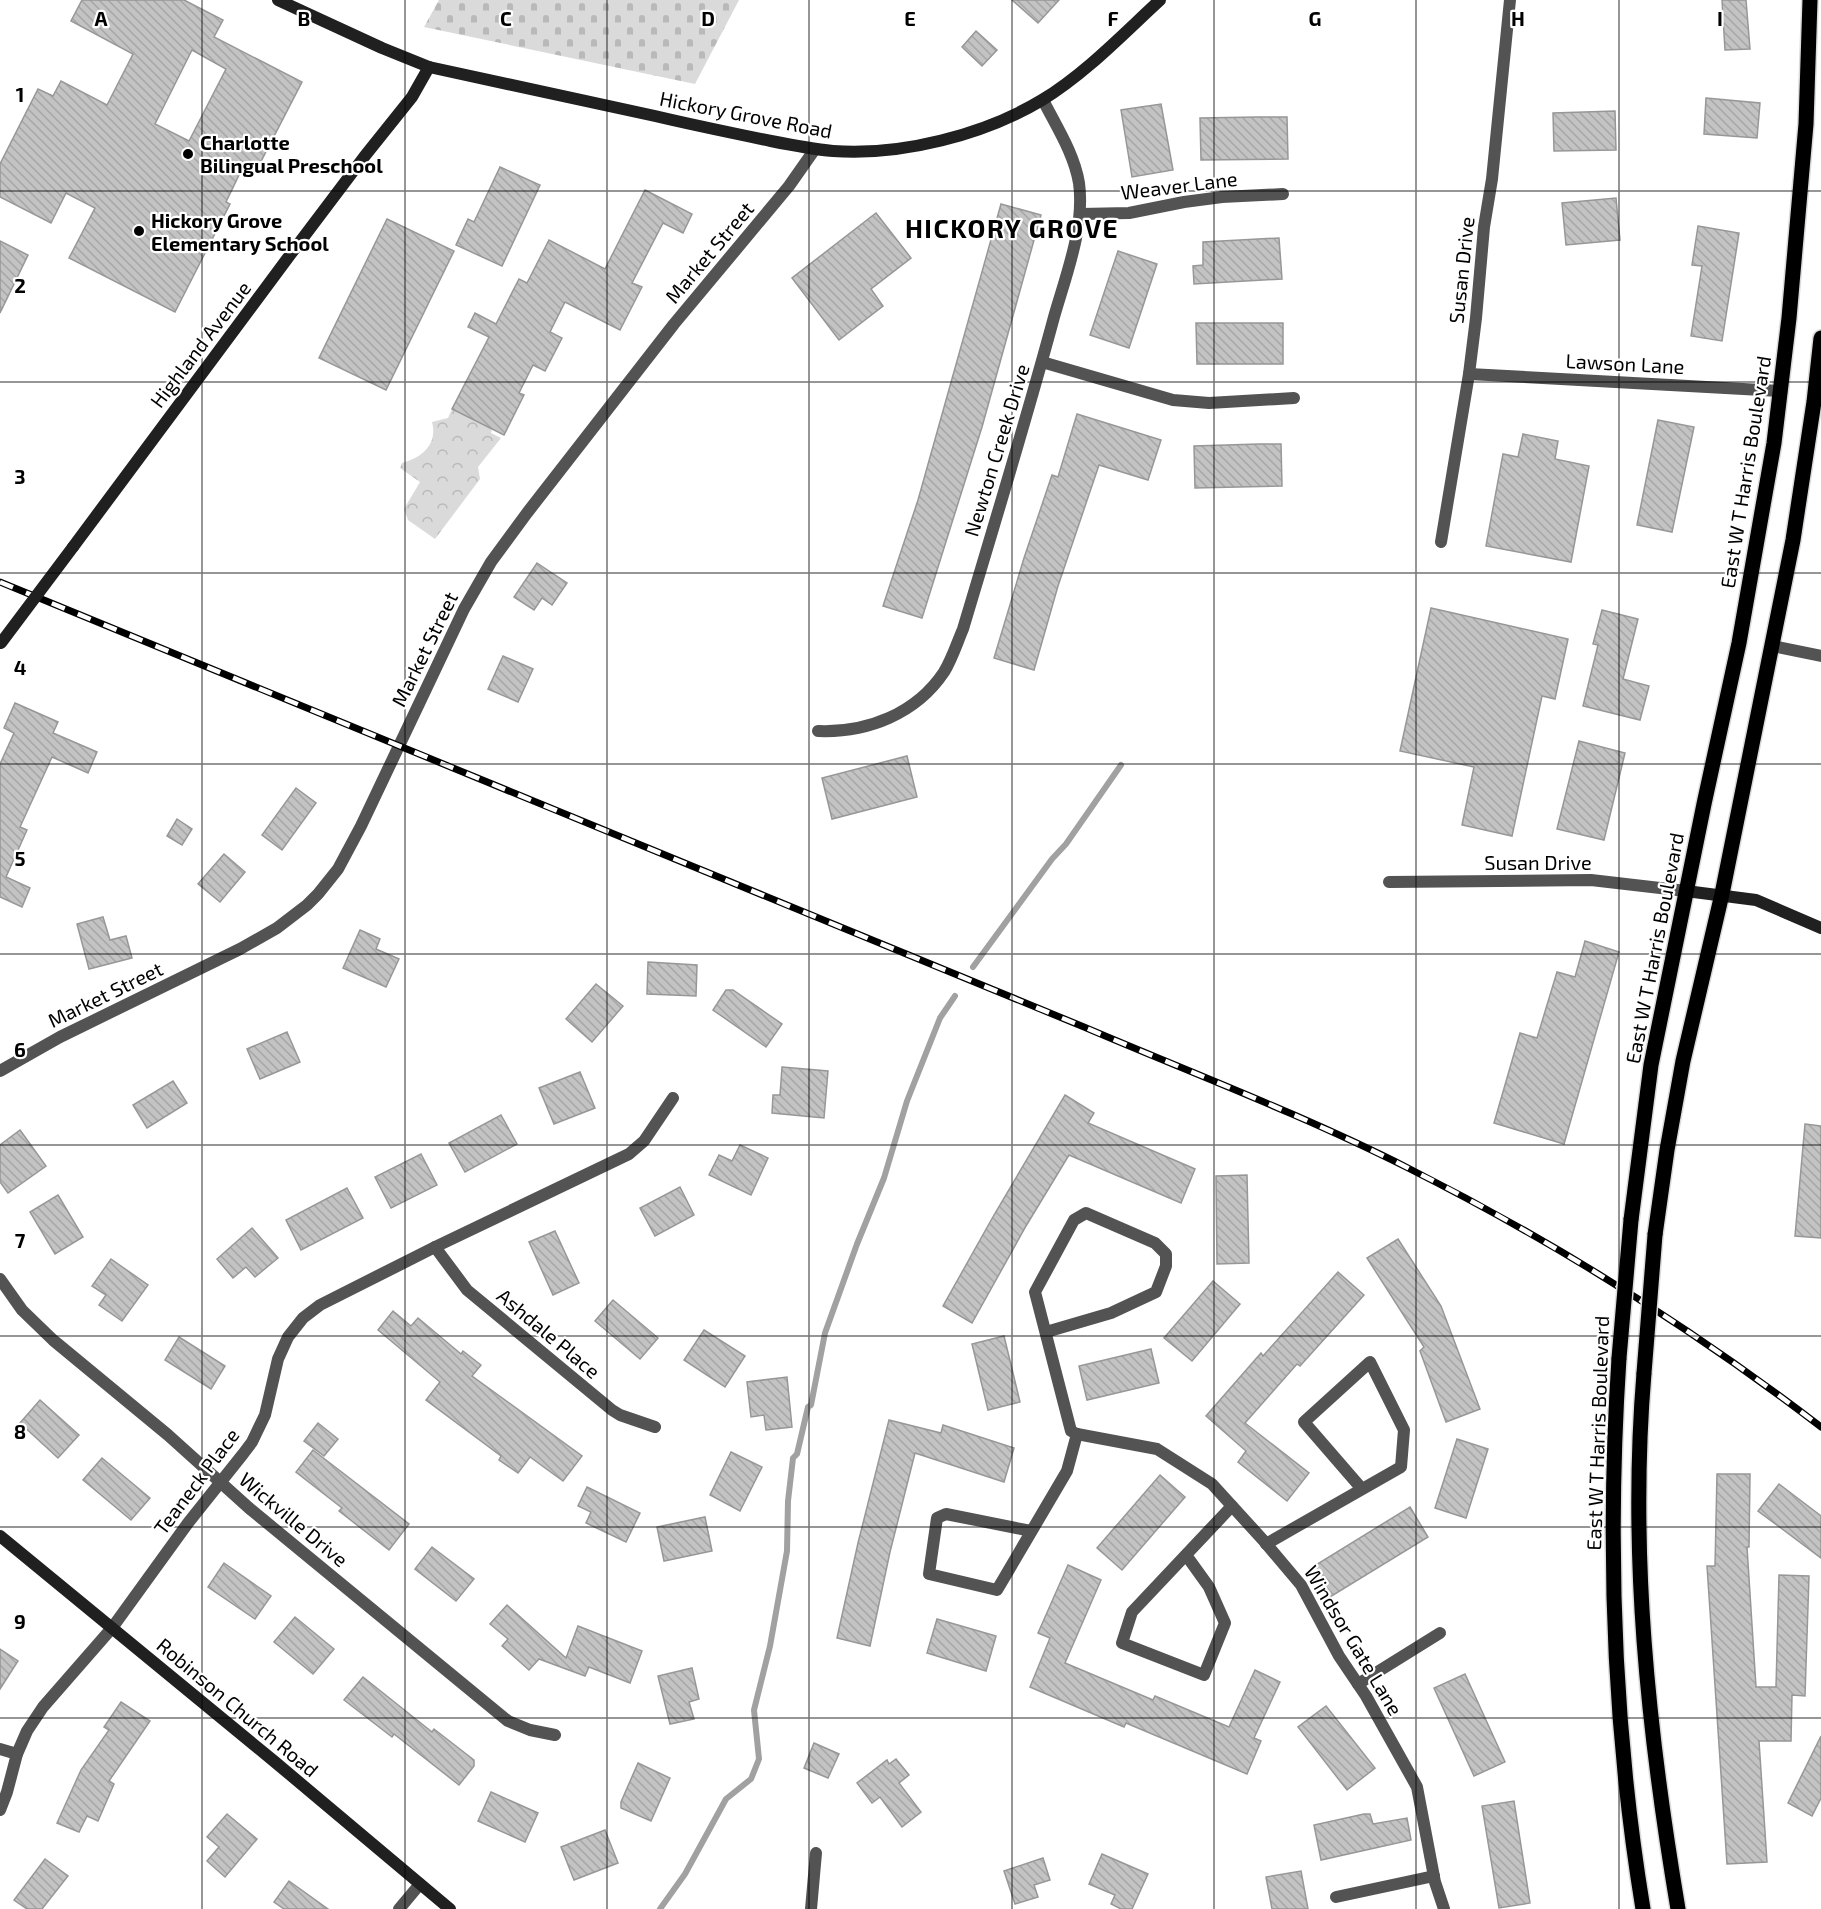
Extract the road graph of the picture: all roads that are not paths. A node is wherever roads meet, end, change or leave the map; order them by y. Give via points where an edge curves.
1 (278, 0) edge
2 (1160, 0) edge
3 (1510, 0) edge
4 (1810, 0) edge
5 (429, 67) junction
6 (1042, 100) junction
7 (814, 149) junction
8 (1283, 194) dead end
9 (1081, 214) junction
10 (1821, 339) edge
11 (1042, 362) junction
12 (1469, 374) junction
13 (1780, 392) junction
14 (1294, 398) dead end
15 (1441, 542) dead end
16 (0, 643) edge
17 (1773, 646) junction
18 (1821, 656) edge
19 (818, 731) dead end
20 (1389, 882) dead end
21 (1686, 891) junction
22 (1722, 894) junction
23 (1821, 928) edge
24 (0, 1071) edge
25 (672, 1098) dead end
26 (435, 1247) junction
27 (0, 1280) edge
28 (1046, 1332) junction
29 (655, 1427) dead end
30 (1077, 1434) junction
31 (221, 1483) junction
32 (1362, 1489) junction
33 (1232, 1506) junction
34 (1031, 1531) junction
35 (0, 1536) edge
36 (1266, 1544) junction
37 (1186, 1555) junction
38 (112, 1628) junction
39 (1440, 1633) dead end
40 (1358, 1684) junction
41 (555, 1735) dead end
42 (0, 1749) edge
43 (17, 1754) junction
44 (0, 1810) edge
45 (816, 1853) dead end
46 (1434, 1876) junction
47 (420, 1884) junction
48 (1336, 1898) dead end
49 (399, 1909) edge
50 (450, 1909) edge
51 (811, 1909) edge
52 (1444, 1909) edge
53 (1643, 1909) edge
54 (1678, 1909) edge

1 - 5 street, Hickory Grove Road
2 - 6 street, Hickory Grove Road via 1096,59
3 - 12 street, Susan Drive
4 - 13 main road, East W T Harris Boulevard via 1806,124
5 - 7 street, Hickory Grove Road
5 - 16 street, Highland Avenue, bridge via 412,97
6 - 7 street, Hickory Grove Road via 992,124 937,142 858,151
6 - 9 street, Newton Creek Drive via 1070,153 1079,182
7 - 24 street, Market Street via 789,186 674,324 491,562 464,609 361,826 338,869 318,894 278,928 240,950 60,1037
8 - 9 street, Weaver Lane via 1222,197 1129,213
9 - 11 street, Newton Creek Drive
10 - 17 main road via 1815,402
11 - 14 street via 1173,400 1209,403
11 - 19 street, Newton Creek Drive via 963,629 945,670 909,708 887,720 852,729
12 - 13 street, Lawson Lane
12 - 15 street, Susan Drive
13 - 21 main road, East W T Harris Boulevard via 1739,643
17 - 18 street
17 - 22 main road
20 - 21 street, Susan Drive via 1591,880
21 - 22 street
21 - 53 main road, East W T Harris Boulevard, bridge via 1651,1065 1631,1220 1613,1477 1617,1691
22 - 23 street via 1756,900
22 - 54 main road, bridge via 1683,1061 1667,1150 1655,1235 1638,1480 1638,1554 1648,1695
25 - 26 street, Teaneck Place via 644,1142 629,1154
26 - 29 street, Ashdale Place via 467,1290 612,1410
26 - 31 street, Teaneck Place via 320,1305 303,1318 278,1359 265,1415 252,1442
27 - 31 street, Wickville Drive via 22,1310 53,1340
28 - 28 street via 1035,1292 1074,1220 1086,1213 1155,1243 1166,1254 1166,1266 1156,1292 1111,1313
28 - 30 street via 1071,1431
30 - 33 street, Windsor Gate Lane via 1157,1449 1212,1484
30 - 34 street via 1067,1471
31 - 38 street, Teaneck Place
31 - 41 street, Wickville Drive via 508,1721
32 - 32 street via 1401,1467 1404,1430 1370,1362 1304,1422
32 - 36 street
33 - 36 street, Windsor Gate Lane
33 - 37 street
34 - 34 street via 997,1590 928,1574 937,1518 946,1514
35 - 38 street, Robinson Church Road
36 - 40 street, Windsor Gate Lane via 1301,1585
37 - 37 street via 1132,1612 1122,1643 1204,1674 1225,1623 1209,1587
38 - 43 street, Teaneck Place via 43,1707
38 - 47 street, Robinson Church Road
39 - 40 street
40 - 46 street, Windsor Gate Lane via 1418,1786
42 - 43 street
43 - 44 street, Teaneck Place
45 - 51 street
46 - 48 street
46 - 52 street, Windsor Gate Lane
47 - 49 street
47 - 50 street, Robinson Church Road

